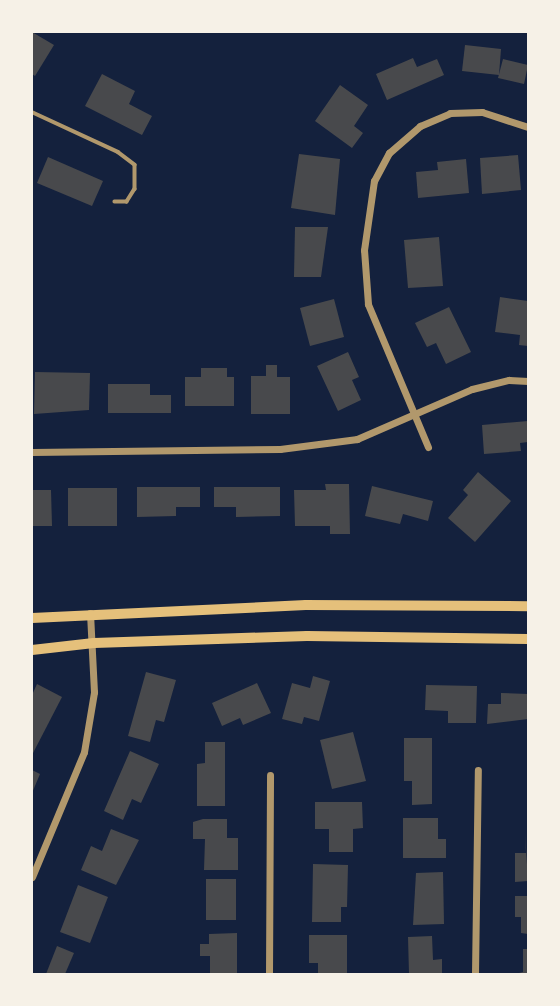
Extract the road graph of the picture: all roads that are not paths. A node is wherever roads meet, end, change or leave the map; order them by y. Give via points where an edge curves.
1 (32, 112) edge
2 (528, 127) edge
3 (115, 202) dead end
4 (528, 382) edge
5 (416, 415) junction
6 (429, 447) dead end
7 (32, 452) edge
8 (528, 606) edge
9 (90, 612) junction
10 (32, 618) edge
11 (528, 639) edge
12 (93, 643) junction
13 (32, 650) edge
14 (478, 770) dead end
15 (270, 775) dead end
16 (33, 866) edge
17 (32, 877) edge
18 (269, 975) edge
19 (475, 975) edge

1 - 3 lane via 118,152 135,165 135,189 127,202
2 - 5 street via 482,112 450,113 420,126 389,153 374,181 364,250 368,304
4 - 5 street via 509,380 472,389
5 - 6 street
5 - 7 street via 357,439 280,449
8 - 9 main road via 306,605
9 - 10 main road
9 - 12 street
11 - 12 main road via 307,636
12 - 13 main road
12 - 16 street via 94,692 84,752
14 - 19 street
15 - 18 street
16 - 17 street

